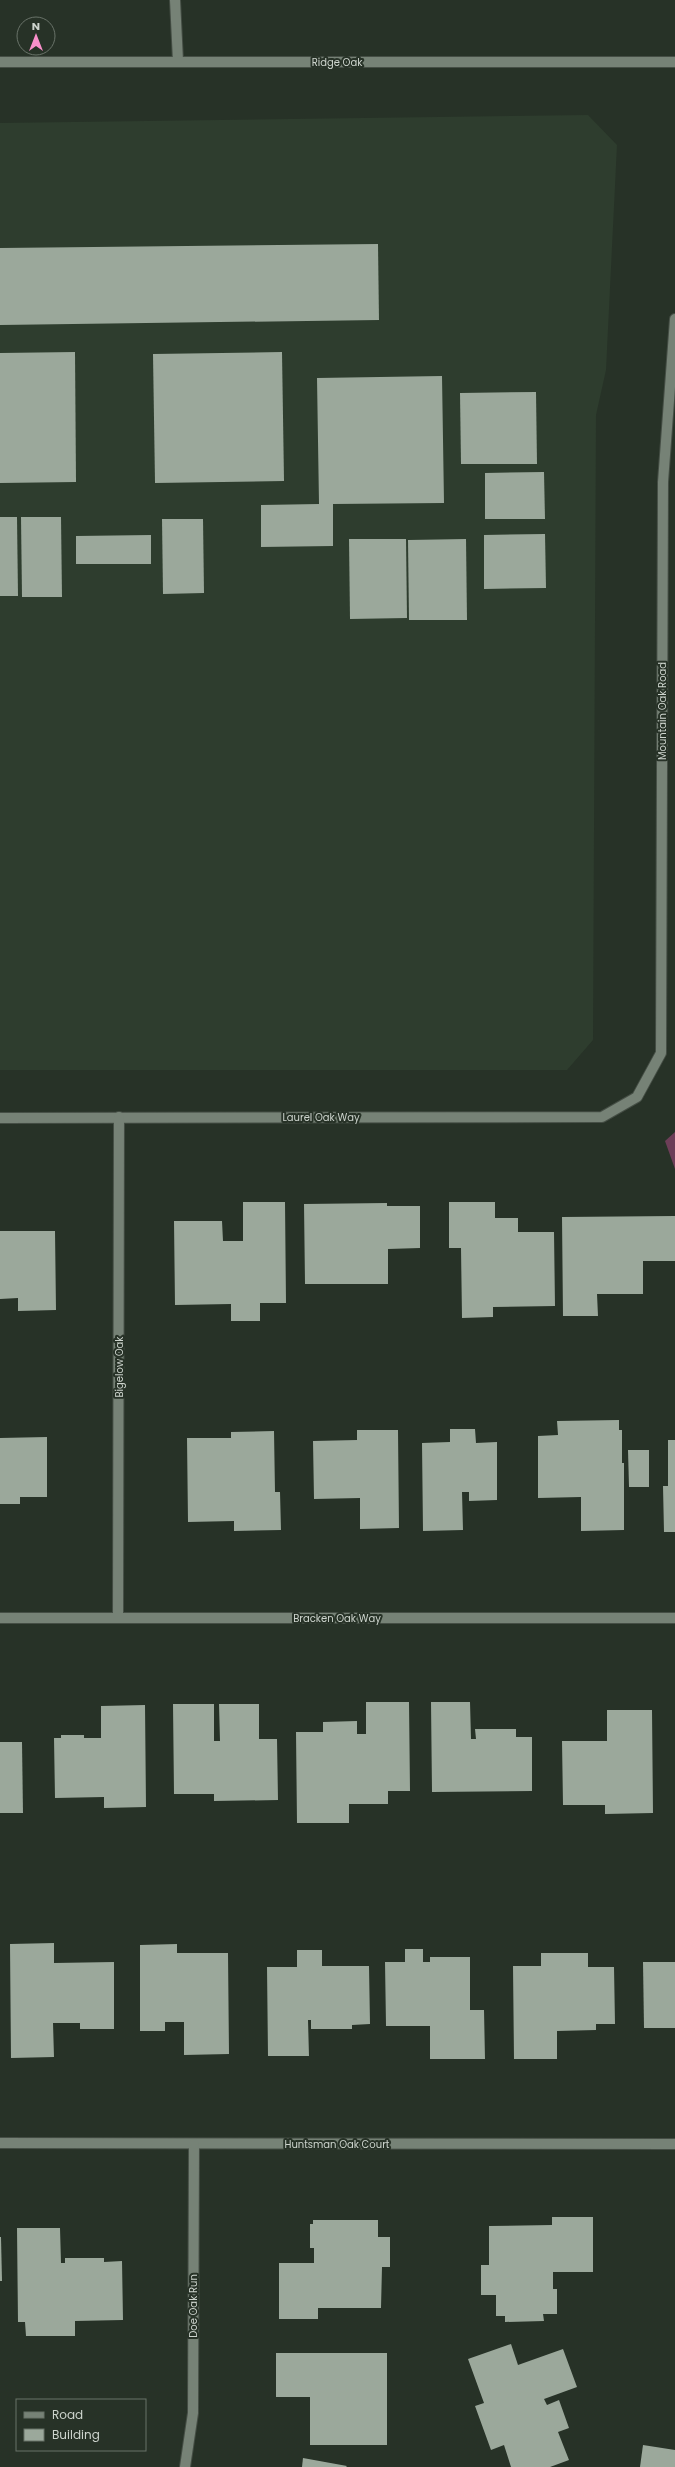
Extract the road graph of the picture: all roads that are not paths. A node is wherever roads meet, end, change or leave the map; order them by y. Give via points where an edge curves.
1 (175, 0) edge
2 (178, 61) junction
3 (0, 62) edge
4 (675, 62) edge
5 (675, 319) edge
6 (637, 1097) joint
7 (119, 1117) junction
8 (0, 1118) edge
9 (118, 1617) junction
10 (0, 1618) edge
11 (675, 1618) edge
12 (0, 2143) edge
13 (194, 2144) junction
14 (675, 2144) edge
15 (186, 2467) edge

1 - 2 street
2 - 3 street, Ridge Oak
2 - 4 street, Ridge Oak
5 - 6 street, Mountain Oak Road via 663,482 661,1053
6 - 7 street, Laurel Oak Way via 602,1117
7 - 8 street, Laurel Oak Way
7 - 9 street, Bigelow Oak
9 - 10 street, Bracken Oak Way
9 - 11 street, Bracken Oak Way
12 - 13 street, Huntsman Oak Court
13 - 14 street, Huntsman Oak Court
13 - 15 street, Doe Oak Run via 192,2413

